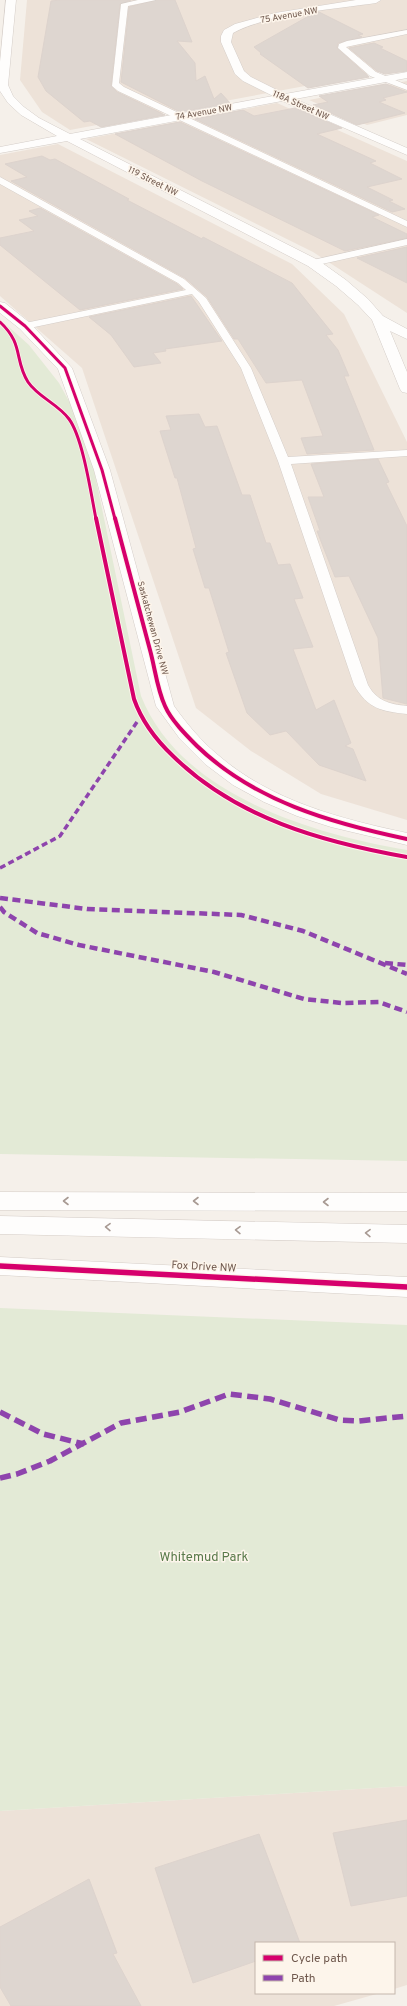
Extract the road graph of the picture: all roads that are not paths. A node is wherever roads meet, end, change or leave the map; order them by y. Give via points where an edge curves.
1 (11, 0) edge
2 (152, 0) edge
3 (376, 0) edge
4 (228, 31) joint
5 (407, 32) edge
6 (407, 75) edge
7 (384, 79) junction
8 (407, 88) edge
9 (284, 98) junction
10 (178, 117) junction
11 (68, 137) junction
12 (0, 150) edge
13 (407, 152) edge
14 (0, 180) edge
15 (407, 224) edge
16 (407, 242) edge
17 (313, 263) junction
18 (194, 291) junction
19 (0, 306) edge
20 (378, 319) junction
21 (25, 326) junction
22 (407, 335) edge
23 (406, 384) edge
24 (407, 453) edge
25 (284, 461) junction
26 (407, 710) edge
27 (407, 839) edge
28 (0, 1201) edge
29 (407, 1202) edge
30 (0, 1224) edge
31 (407, 1234) edge
32 (0, 1266) edge
33 (407, 1287) edge

1 - 11 street, 119 Street NW via 3,85 5,94 22,111
2 - 10 lane via 125,4 115,84
3 - 4 street, 75 Avenue NW via 263,19 241,24
4 - 9 street, 118A Street NW via 226,42 239,72 247,79
5 - 7 lane via 342,46 373,74
6 - 7 street, 74 Avenue NW
7 - 8 lane
7 - 9 street, 74 Avenue NW
9 - 10 street, 74 Avenue NW
9 - 13 street, 118A Street NW
10 - 11 street, 74 Avenue NW
10 - 15 lane
11 - 12 street, 74 Avenue NW
11 - 17 street, 119 Street NW
14 - 18 lane via 181,281
16 - 17 lane
17 - 20 street, 119 Street NW via 341,283
18 - 21 lane
18 - 25 lane via 214,315 246,368
19 - 21 street, Saskatchewan Drive NW
20 - 22 street, 119 Street NW
20 - 23 street, 119 Street NW
21 - 27 street, Saskatchewan Drive NW via 65,368 102,470 166,706 177,725 192,743 235,777 291,807 324,819
24 - 25 lane
25 - 26 lane via 361,685 367,697 384,707
29 -> 28 street
31 -> 30 street
32 - 33 street, Fox Drive NW

